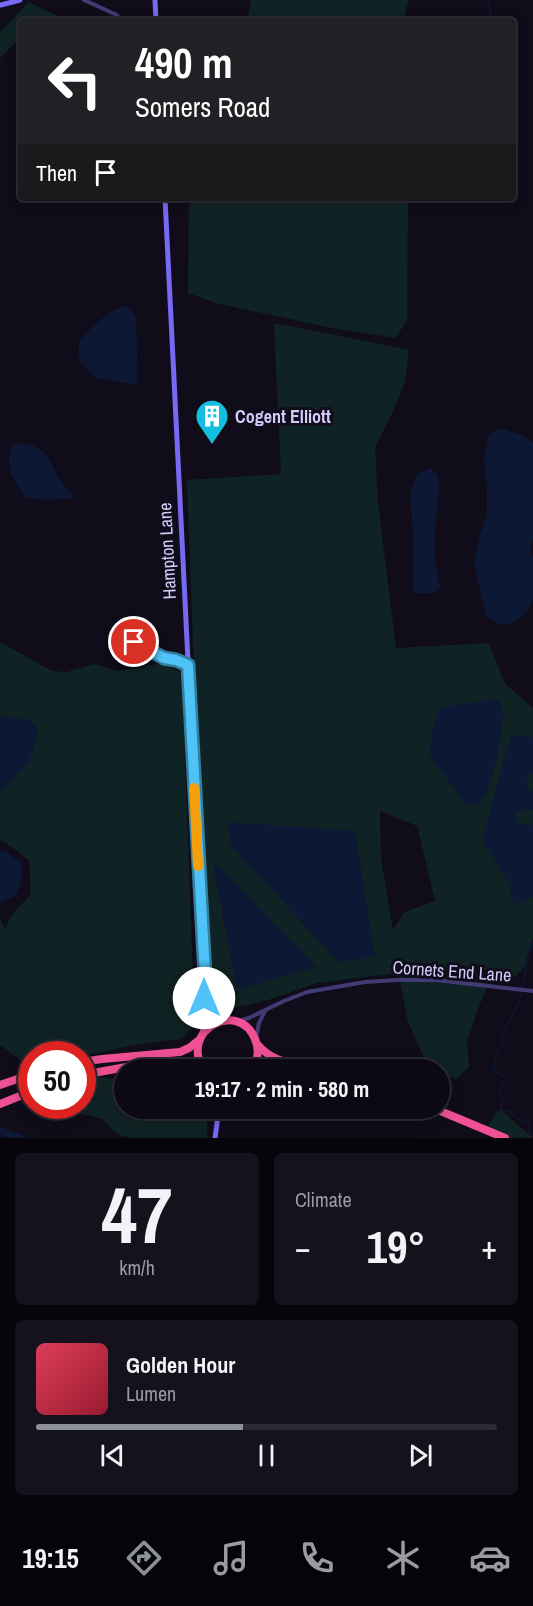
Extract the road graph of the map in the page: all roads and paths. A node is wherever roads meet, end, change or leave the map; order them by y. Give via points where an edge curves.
1 (20, 0) edge
2 (84, 0) edge
3 (155, 0) edge
4 (1, 4) edge
5 (0, 12) edge
6 (126, 16) dead end
7 (118, 18) edge
8 (123, 18) edge
9 (156, 18) edge
10 (165, 201) edge
11 (134, 642) dead end
12 (188, 665) junction
13 (205, 975) junction
14 (533, 991) edge
15 (266, 1011) junction
16 (234, 1021) junction
17 (201, 1037) junction
18 (257, 1043) junction
19 (199, 1059) edge
20 (256, 1059) edge
21 (277, 1059) edge
22 (96, 1060) edge
23 (114, 1069) edge
24 (96, 1072) edge
25 (18, 1079) edge
26 (0, 1085) edge
27 (18, 1096) edge
28 (0, 1104) edge
29 (450, 1115) edge
30 (218, 1119) edge
31 (215, 1138) edge
32 (505, 1138) edge

1 - 4 main road
2 - 7 street
3 - 9 main road
4 - 5 main road
6 - 8 street
10 - 12 main road, Hampton Lane
11 - 12 street
12 - 13 main road, Hampton Lane
13 - 16 main road, Hampton Lane via 216,1005
13 - 17 main road, Hampton Lane
14 - 15 street, Cornets End Lane via 436,980 384,981 308,992
15 - 16 street, Cornets End Lane
15 - 18 street via 259,1023
16 - 17 highway via 212,1025
16 - 18 highway via 251,1031
17 - 19 highway
17 - 22 highway via 180,1052
18 - 20 highway
18 - 21 highway
23 - 24 highway
25 - 26 highway
27 - 28 highway
29 - 32 highway
30 - 31 main road

